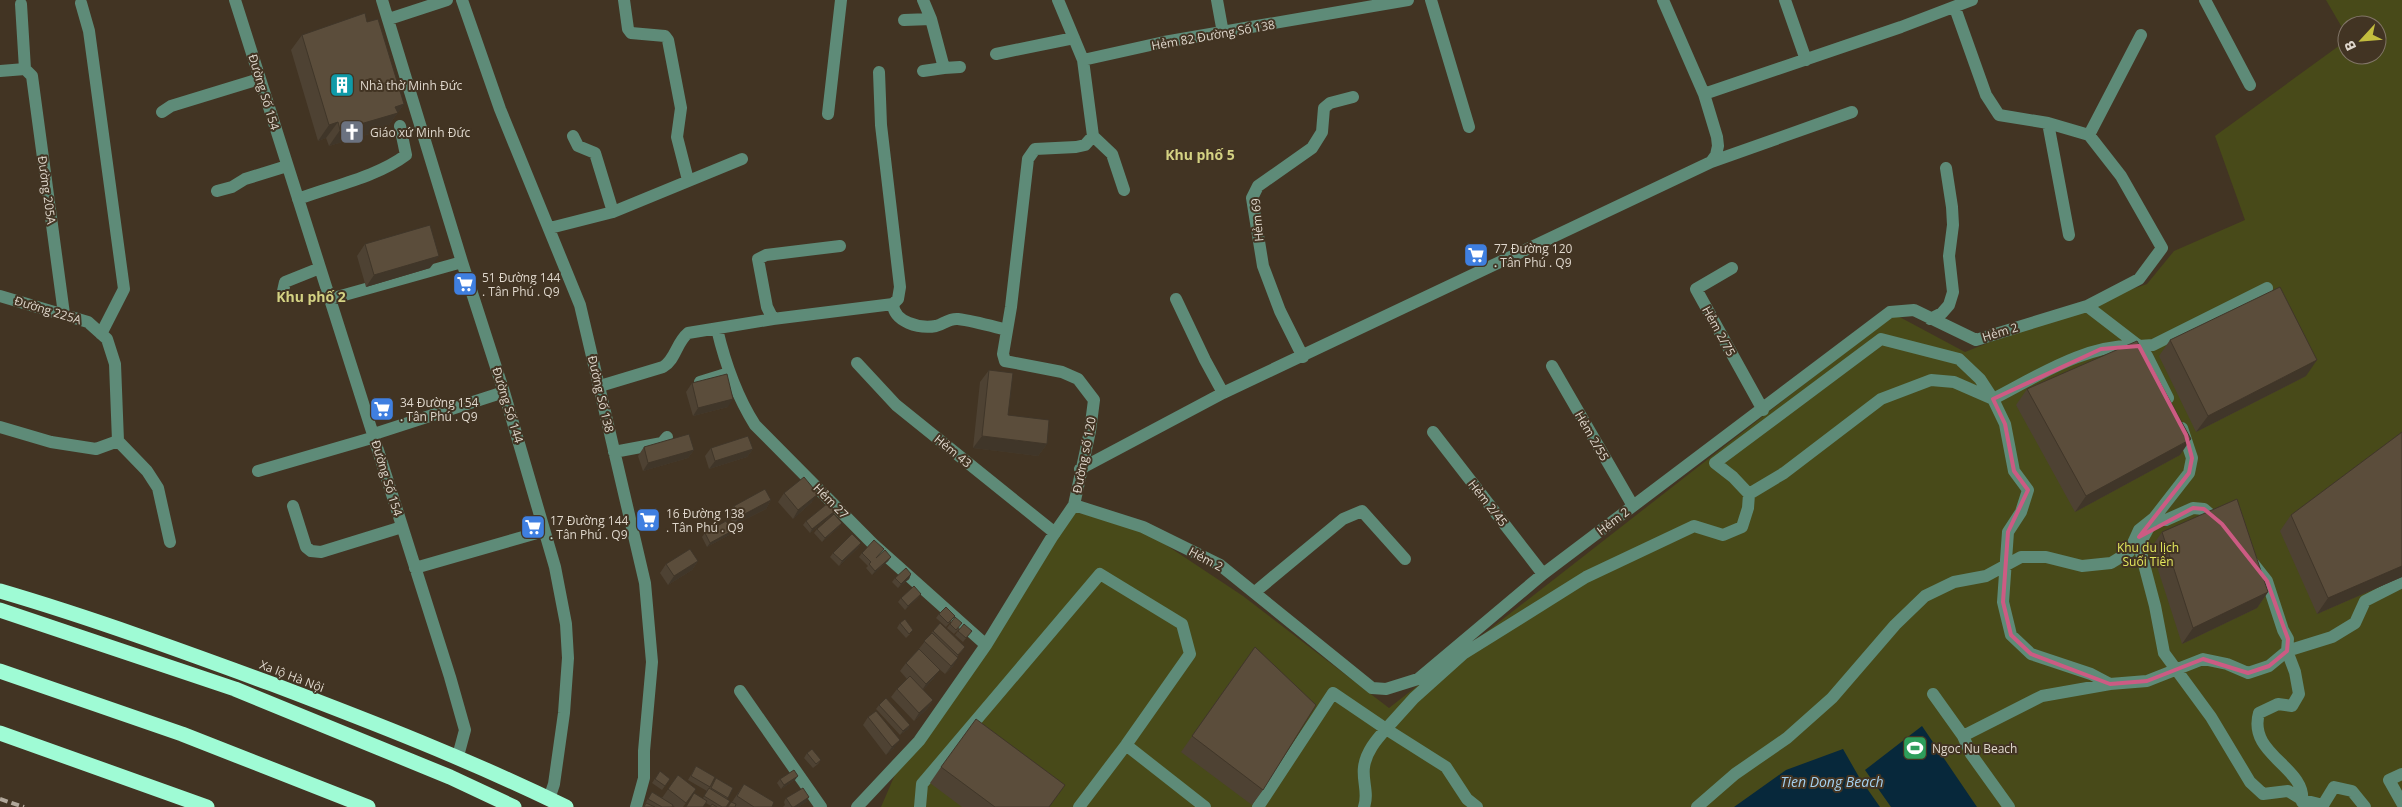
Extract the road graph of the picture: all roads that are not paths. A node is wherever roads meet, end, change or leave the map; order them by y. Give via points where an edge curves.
1 (235, 0) edge
2 (382, 0) edge
3 (448, 0) edge
4 (462, 0) edge
5 (624, 0) edge
6 (841, 0) edge
7 (923, 0) edge
8 (1058, 0) edge
9 (1216, 0) edge
10 (1408, 0) edge
11 (1431, 0) edge
12 (1663, 0) edge
13 (1785, 0) edge
14 (1972, 0) edge
15 (2205, 0) edge
16 (81, 3) dead end
17 (22, 4) dead end
18 (1955, 8) junction
19 (389, 19) junction
20 (931, 19) junction
21 (904, 20) dead end
22 (1223, 33) junction
23 (2141, 35) dead end
24 (1074, 38) junction
25 (996, 54) dead end
26 (1083, 60) junction
27 (1806, 60) junction
28 (960, 67) dead end
29 (944, 68) junction
30 (25, 69) junction
31 (0, 70) edge
32 (923, 71) dead end
33 (879, 72) dead end
34 (259, 79) junction
35 (2250, 85) dead end
36 (1704, 94) junction
37 (1353, 97) dead end
38 (162, 112) dead end
39 (1852, 112) dead end
40 (828, 114) dead end
41 (2048, 123) junction
42 (400, 126) dead end
43 (1469, 127) dead end
44 (2089, 135) junction
45 (573, 136) dead end
46 (1093, 136) junction
47 (742, 159) dead end
48 (1711, 162) junction
49 (287, 166) junction
50 (1946, 168) dead end
51 (688, 180) junction
52 (1124, 190) dead end
53 (217, 191) dead end
54 (298, 199) junction
55 (613, 212) junction
56 (550, 228) junction
57 (2069, 235) dead end
58 (840, 246) dead end
59 (462, 262) junction
60 (320, 268) junction
61 (1732, 268) dead end
62 (2267, 288) dead end
63 (283, 291) dead end
64 (0, 296) edge
65 (330, 299) junction
66 (1176, 299) dead end
67 (893, 304) junction
68 (2087, 306) junction
69 (64, 314) junction
70 (773, 319) junction
71 (1930, 319) junction
72 (717, 329) junction
73 (1008, 330) junction
74 (101, 334) junction
75 (2139, 346) junction
76 (1303, 357) junction
77 (857, 363) dead end
78 (1552, 366) dead end
79 (729, 372) junction
80 (700, 382) edge
81 (600, 386) junction
82 (504, 392) junction
83 (1223, 393) junction
84 (1993, 399) junction
85 (1763, 410) junction
86 (0, 427) edge
87 (1433, 432) dead end
88 (374, 435) junction
89 (667, 437) dead end
90 (118, 441) junction
91 (614, 452) junction
92 (1080, 469) junction
93 (258, 471) dead end
94 (1749, 494) junction
95 (1074, 505) junction
96 (293, 506) dead end
97 (1633, 506) junction
98 (2154, 518) junction
99 (402, 527) junction
100 (544, 531) junction
101 (2227, 531) edge
102 (1055, 532) junction
103 (170, 542) dead end
104 (2244, 552) edge
105 (1405, 559) dead end
106 (2005, 567) junction
107 (415, 568) junction
108 (1543, 574) junction
109 (2402, 582) edge
110 (0, 590) edge
111 (1256, 592) junction
112 (0, 610) edge
113 (986, 645) junction
114 (2287, 651) junction
115 (2177, 670) junction
116 (0, 671) edge
117 (2110, 684) junction
118 (740, 692) dead end
119 (1933, 694) dead end
120 (1386, 729) junction
121 (0, 733) edge
122 (1963, 736) junction
123 (1126, 745) junction
124 (458, 756) junction
125 (2402, 774) edge
126 (450, 776) junction
127 (549, 799) junction
128 (2301, 803) edge
129 (2402, 803) edge
130 (207, 807) edge
131 (368, 807) edge
132 (514, 807) edge
133 (566, 807) edge
134 (636, 807) edge
135 (821, 807) edge
136 (858, 807) edge
137 (920, 807) edge
138 (1079, 807) edge
139 (1205, 807) edge
140 (1258, 807) edge
141 (1364, 807) edge
142 (1477, 807) edge
143 (1696, 807) edge
144 (2009, 807) edge
145 (2366, 807) edge

1 - 34 street, Đường Số 154
2 - 19 street
3 - 19 street
4 - 56 street, Đường Số 138 via 500,109
5 - 51 street via 631,33 665,36 668,40 681,108 677,137
6 - 40 street
7 - 20 street
8 - 24 street
9 - 22 street
10 - 22 street, Hẻm 82 Đường Số 138
11 - 43 street
12 - 36 street
13 - 27 street
14 - 18 street
15 - 35 street
16 - 74 street via 89,31 124,289
17 - 30 street, Đường 205A
18 - 27 street
18 - 41 street via 1986,94 2000,114
19 - 59 street, Đường Số 144
20 - 21 street
20 - 29 street
22 - 26 street, Hẻm 82 Đường Số 138
23 - 44 street
24 - 25 street
24 - 26 street
26 - 46 street
27 - 36 street
28 - 29 street
29 - 32 street
30 - 31 street
30 - 69 street, Đường 205A via 32,76
33 - 67 street via 881,125 900,287 898,299
34 - 38 street via 171,106
34 - 49 street, Đường Số 154
36 - 48 street via 1718,146
37 - 76 street, Hẻm 69 via 1324,108 1322,132 1312,148 1258,186 1252,198 1263,266 1280,311
39 - 48 street
41 - 44 street
41 - 57 street
42 - 54 street via 406,155 382,170
44 - 68 street, Hẻm 2 via 2121,176 2162,248 2139,279
45 - 55 street via 578,146 595,153
46 - 52 street via 1112,154
46 - 73 street, Đường số 120 via 1085,145 1035,149 1028,159
47 - 51 street
48 - 76 street
49 - 53 street
49 - 54 street, Đường Số 154
50 - 71 street via 1953,225 1949,256 1952,292 1949,305
51 - 55 street
54 - 60 street, Đường Số 154
55 - 56 street
56 - 81 street, Đường Số 138 via 580,305
58 - 70 street via 766,255 758,259 767,307
59 - 65 street
59 - 82 street, Đường Số 144
60 - 63 street via 285,282
60 - 65 street, Đường Số 154
61 - 85 street, Hẻm 2/75 via 1696,289
62 - 75 street via 2153,345
64 - 69 street, Đường 225A
65 - 88 street, Đường Số 154
66 - 83 street
67 - 70 street
67 - 73 street via 897,318 910,323 934,326 958,319
68 - 71 street, Hẻm 2 via 1976,340
68 - 75 street
69 - 74 street, Đường 225A via 88,322
70 - 72 street
71 - 85 street, Hẻm 2 via 1914,310 1890,312
72 - 79 street, Hẻm 27
72 - 81 street via 688,333 681,339 670,363 663,367
73 - 92 street, Đường số 120 via 1003,354 1005,360 1062,372 1078,379 1094,400
74 - 90 street, Đường 225A via 107,339 116,364
75 - 84 street via 2101,349 2057,366
75 - 98 street via 2174,413 2192,458 2189,473
76 - 83 street
77 - 102 street, Hẻm 43 via 896,405
78 - 97 street, Hẻm 2/55
79 - 80 street
79 - 113 street, Hẻm 27 via 743,406 778,450 873,544
81 - 91 street, Đường Số 138
82 - 88 street
82 - 100 street, Đường Số 144
83 - 92 street
84 - 94 street via 1954,382 1931,380 1881,399 1784,473
84 - 94 street via 1980,379 1959,359 1881,339 1715,463
84 - 106 street via 2005,424 2014,471 2028,490 2021,512 2008,532
85 - 97 street, Hẻm 2
86 - 90 street via 51,442 96,449
87 - 108 street, Hẻm 2/45
88 - 93 street
88 - 99 street, Đường Số 154
89 - 91 street via 662,443
90 - 103 street via 147,471 158,488
91 - 134 street, Đường Số 138 via 645,582 652,662 644,778
92 - 95 street, Đường số 120
94 - 120 street via 1742,527 1722,535 1694,526 1586,577 1463,654 1414,698
95 - 102 street, Đường số 120
95 - 111 street, Hẻm 2 via 1143,528 1176,543 1220,565
96 - 99 street via 310,551 321,552
97 - 108 street, Hẻm 2
98 - 101 street via 2166,520 2193,508 2204,509
98 - 106 street via 2138,530 2129,552 2111,563 2082,566 2046,557 2021,557
98 - 115 street via 2143,538 2141,552 2164,653
99 - 107 street, Đường Số 154
100 - 107 street
100 - 127 street, Đường Số 144 via 555,566 566,624 568,658 557,767
102 - 113 street, Đường số 120
104 - 114 street via 2267,581 2288,639
105 - 111 street via 1362,511 1344,519
106 - 117 street via 2003,602 2011,635 2031,654 2091,674
106 - 143 street via 1986,576 1954,582 1925,596 1895,625 1832,698 1787,738 1734,774
107 - 124 street, Đường Số 154 via 465,730
108 - 111 street, Hẻm 2 via 1418,679 1386,689 1372,688
109 - 114 street via 2364,600 2355,623 2332,637
110 - 124 highway, Xa lộ Hà Nội via 159,642
112 - 126 highway via 235,690
113 - 136 street, Đường số 120 via 919,741
114 - 115 street via 2269,666 2248,673 2204,659
114 - 128 street via 2296,672 2299,694 2292,706 2278,704 2259,713 2255,725 2263,743 2295,777
115 - 117 street via 2147,681
115 - 128 street via 2211,717 2250,782 2263,794 2288,791
116 - 131 highway via 182,734
117 - 122 street via 2042,696
118 - 135 street
119 - 122 street
120 - 140 street via 1333,693
120 - 141 street via 1373,743 1364,768 1368,797
120 - 142 street via 1446,767
121 - 130 highway
122 - 144 street via 1971,754
123 - 137 street via 1190,654 1182,624 1100,574 922,784
123 - 138 street
123 - 139 street
124 - 126 highway
124 - 127 highway, Xa lộ Hà Nội
125 - 129 street via 2389,780
126 - 132 highway
127 - 133 highway, Xa lộ Hà Nội
128 - 145 street via 2323,805 2334,787 2352,791

